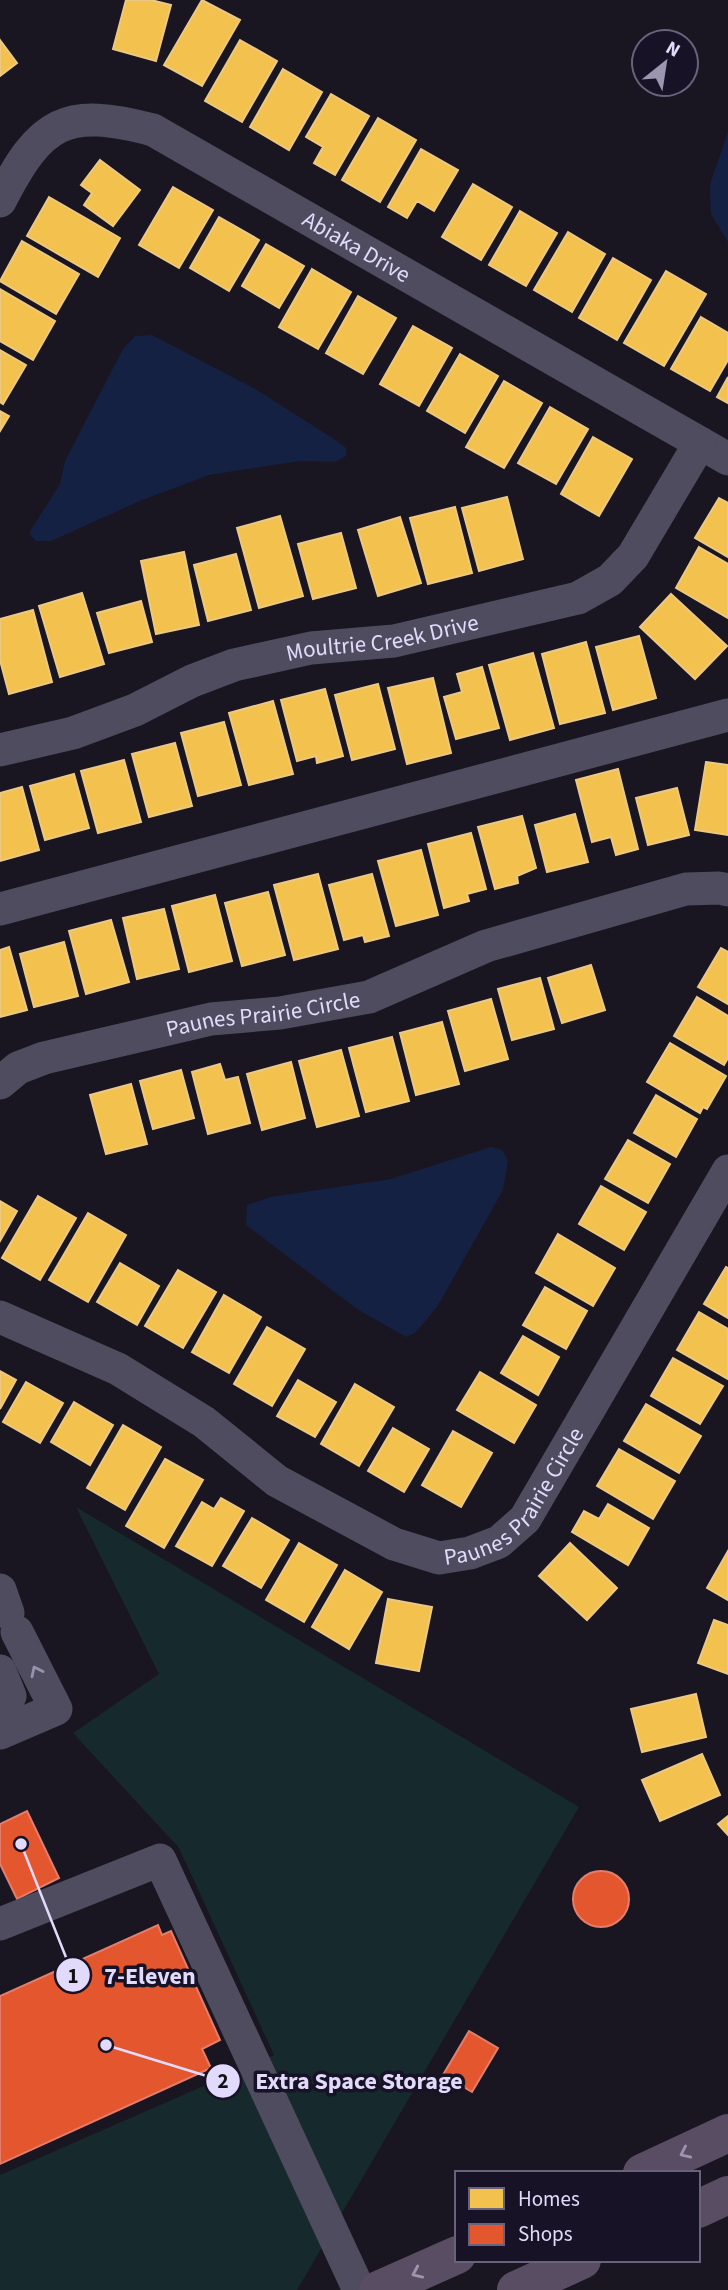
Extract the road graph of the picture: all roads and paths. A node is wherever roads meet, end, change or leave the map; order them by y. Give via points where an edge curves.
1 (0, 201) edge
2 (714, 451) edge
3 (728, 715) edge
4 (0, 750) edge
5 (728, 890) edge
6 (0, 909) edge
7 (0, 1083) edge
8 (728, 1171) edge
9 (0, 1317) edge
10 (8, 1612) edge
11 (0, 1671) edge
12 (0, 1701) edge
13 (0, 1733) edge
14 (0, 1924) edge
15 (728, 2133) edge
16 (646, 2171) edge
17 (728, 2195) edge
18 (700, 2207) edge
19 (455, 2256) edge
20 (578, 2262) edge
21 (359, 2290) edge
22 (378, 2290) edge
23 (516, 2290) edge

1 - 2 street, Abiaka Drive via 20,162 45,134 77,120 111,119 153,130
2 - 4 street, Moultrie Creek Drive via 633,556 610,580 578,598 394,641 311,648 234,666 73,733
3 - 6 street
5 - 7 street, Paunes Prairie Circle via 686,889 486,946 369,997 280,1013 211,1019 44,1058 18,1068
8 - 9 street, Paunes Prairie Circle via 525,1519 499,1542 470,1553 439,1558 394,1544 276,1481 204,1422 118,1369
13 -> 10 street via 56,1709
11 - 12 street via 10,1696
14 - 21 street via 160,1860
15 -> 16 main road
17 - 18 main road
19 -> 22 main road
20 - 23 main road

